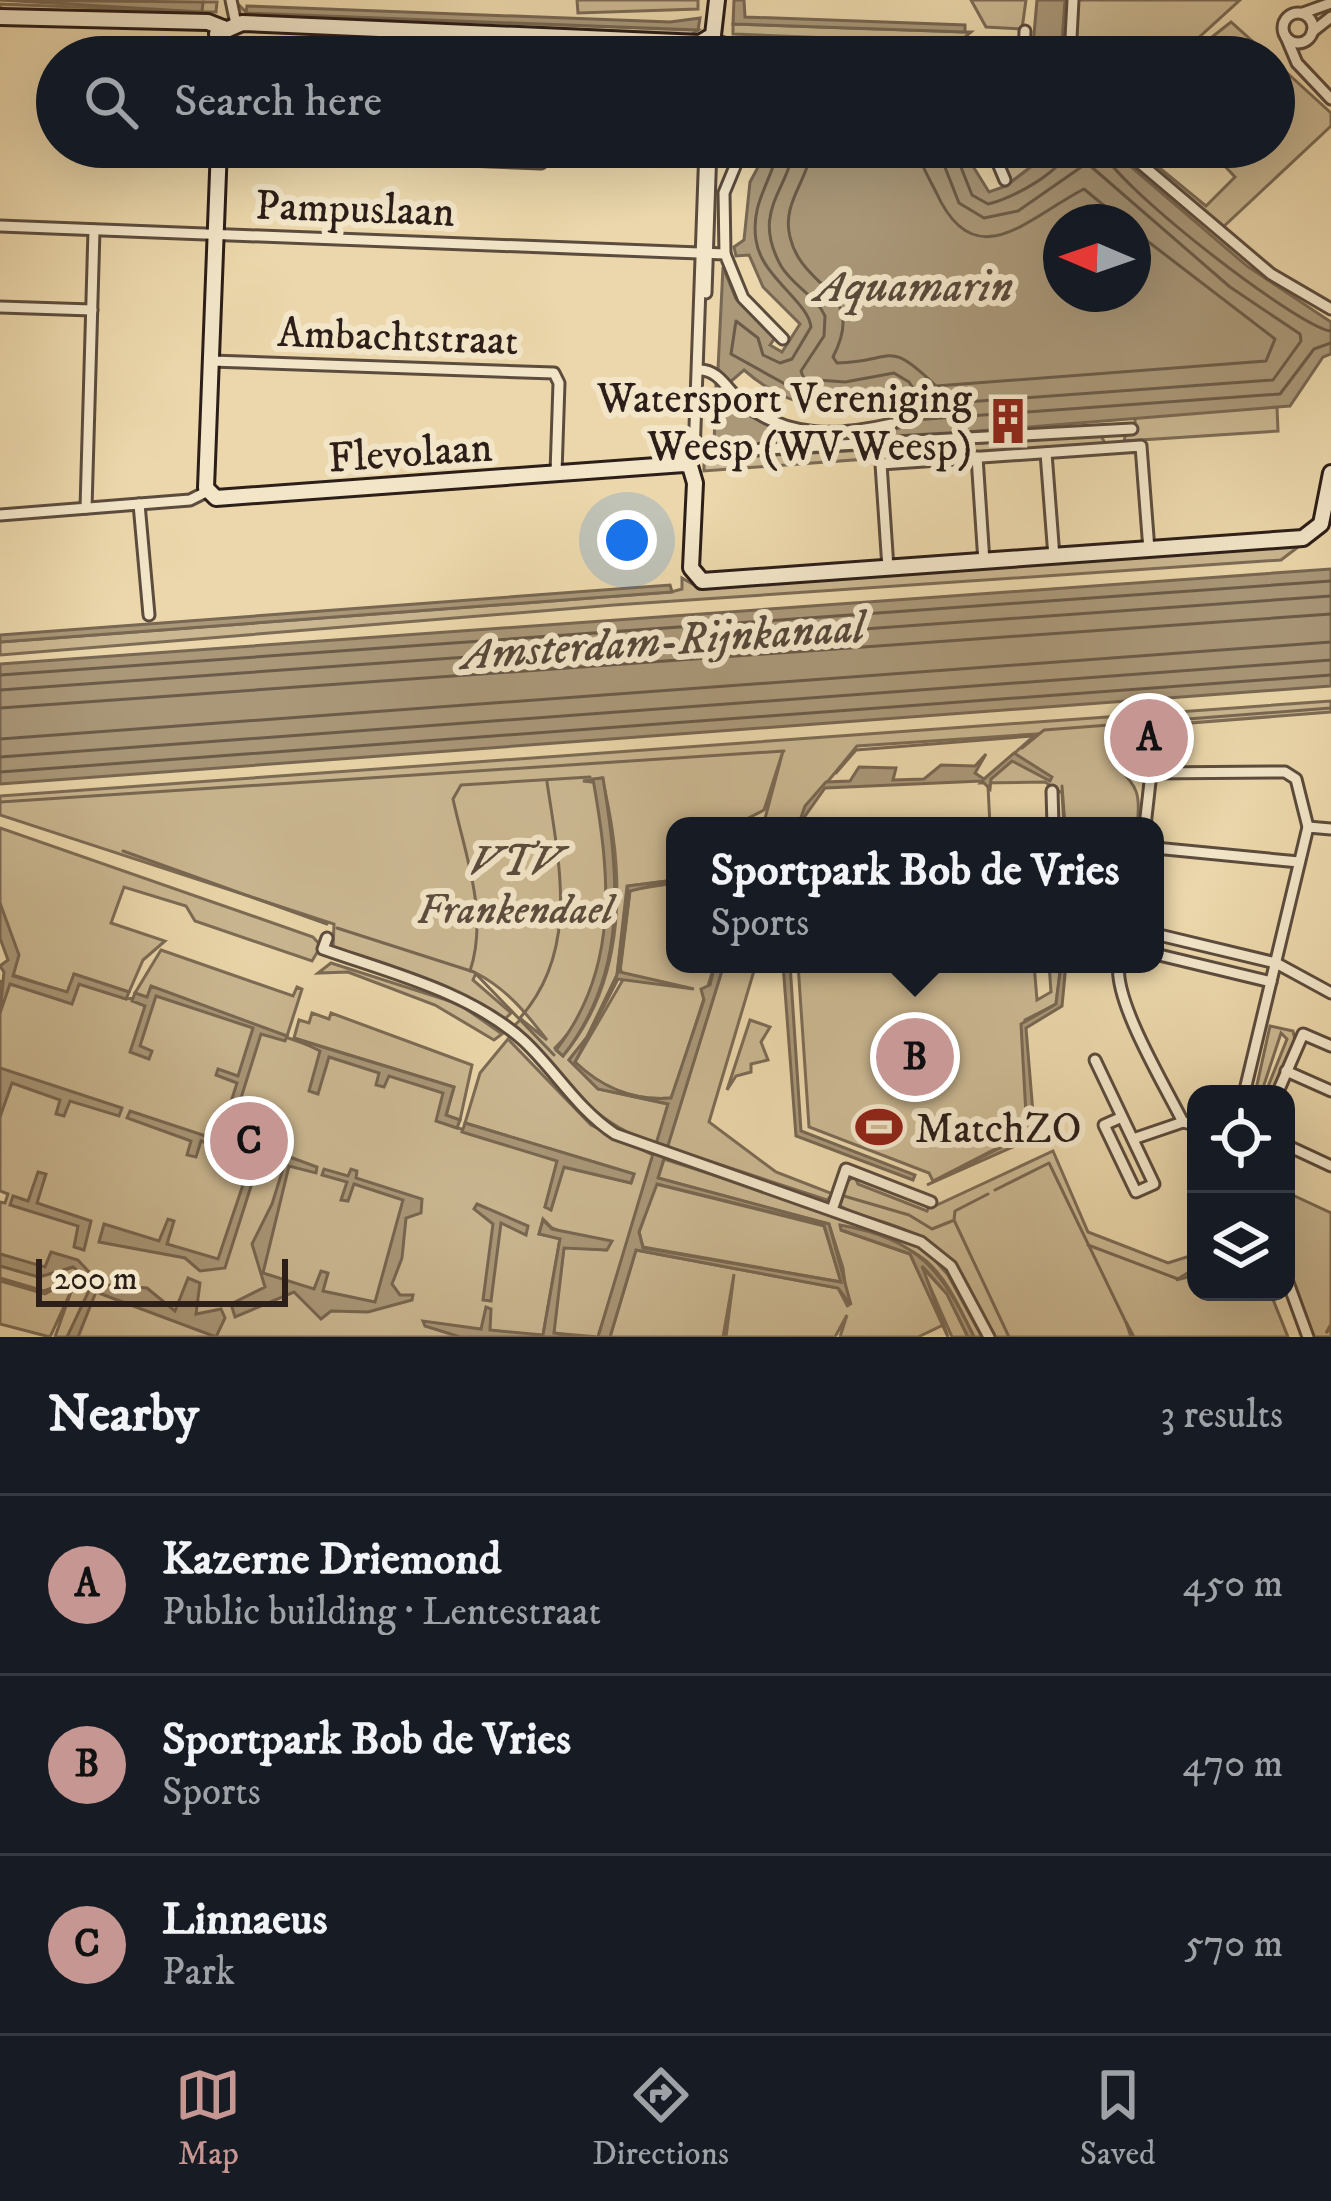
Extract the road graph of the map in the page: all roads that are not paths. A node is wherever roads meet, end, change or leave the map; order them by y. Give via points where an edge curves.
1 (231, 0) edge
2 (717, 0) edge
3 (1073, 0) edge
4 (1331, 3) edge
5 (1300, 13) junction
6 (0, 16) edge
7 (1331, 17) edge
8 (225, 29) junction
9 (1025, 31) dead end
10 (1310, 35) junction
11 (224, 36) edge
12 (513, 36) edge
13 (711, 36) edge
14 (1025, 36) edge
15 (1071, 36) edge
16 (1285, 36) edge
17 (1295, 42) edge
18 (1295, 55) edge
19 (1300, 64) junction
20 (1331, 99) edge
21 (218, 168) edge
22 (707, 168) edge
23 (734, 168) edge
24 (1002, 168) edge
25 (1146, 168) edge
26 (1005, 180) dead end
27 (0, 226) edge
28 (94, 230) junction
29 (215, 235) junction
30 (705, 253) junction
31 (725, 254) junction
32 (0, 307) edge
33 (1331, 309) edge
34 (92, 310) junction
35 (782, 339) dead end
36 (211, 361) junction
37 (700, 370) junction
38 (892, 424) dead end
39 (1132, 429) dead end
40 (1046, 453) junction
41 (977, 458) junction
42 (692, 460) junction
43 (556, 473) junction
44 (1331, 473) edge
45 (208, 491) junction
46 (139, 504) junction
47 (86, 508) junction
48 (0, 515) edge
49 (1149, 550) junction
50 (1054, 557) junction
51 (984, 562) junction
52 (888, 568) junction
53 (149, 615) dead end
54 (1052, 790) dead end
55 (1054, 817) edge
56 (1146, 817) edge
57 (1308, 827) junction
58 (1331, 829) edge
59 (1164, 849) edge
60 (1299, 862) junction
61 (1164, 936) edge
62 (326, 938) dead end
63 (1164, 956) edge
64 (1276, 963) junction
65 (1119, 973) edge
66 (1271, 982) junction
67 (1331, 993) edge
68 (1331, 1046) edge
69 (1095, 1060) dead end
70 (1286, 1071) junction
71 (1246, 1085) edge
72 (1280, 1085) edge
73 (1331, 1091) edge
74 (1122, 1117) junction
75 (1183, 1122) junction
76 (1187, 1123) edge
77 (1133, 1139) junction
78 (1295, 1149) edge
79 (1331, 1166) edge
80 (931, 1202) dead end
81 (832, 1210) junction
82 (1295, 1301) edge
83 (989, 1337) edge
84 (1308, 1337) edge

1 - 8 street
2 - 13 street
3 - 15 street
4 - 5 street
5 - 10 street via 1310,20
5 - 16 street via 1285,20
6 - 8 street
7 - 10 street
8 - 11 street
8 - 12 street
9 - 14 street
10 - 17 street
10 - 19 street
18 - 19 street
19 - 20 street
21 - 29 street
22 - 30 street
23 - 31 street via 724,193
24 - 26 street
25 - 33 street via 1271,274
27 - 28 street, Pampuslaan
28 - 29 street, Pampuslaan
28 - 34 street
29 - 30 street, Pampuslaan
29 - 36 street
30 - 31 street
30 - 37 street
31 - 35 street via 743,298
32 - 34 street
34 - 47 street
36 - 43 street, Ambachtstraat via 554,373
36 - 45 street
37 - 38 street via 715,373 759,414 801,431
37 - 42 street
39 - 42 street
40 - 41 street
40 - 49 street via 1142,446
40 - 50 street
41 - 51 street
41 - 52 street via 881,464
42 - 43 street, Flevolaan
42 - 52 street via 691,568 698,580
43 - 45 street, Flevolaan via 220,498
44 - 49 street via 1319,527 1304,538
45 - 46 street, Flevolaan
46 - 47 street, Flevolaan
46 - 53 street
47 - 48 street, Flevolaan
49 - 50 street
50 - 51 street
51 - 52 street
54 - 55 street
56 - 57 street via 1151,773 1289,773
57 - 58 street
57 - 60 street
59 - 60 street
60 - 64 street
61 - 64 street
62 - 81 street via 323,949 485,1013 526,1042 600,1124
63 - 66 street
64 - 66 street
64 - 67 street
65 - 75 street
66 - 71 street
68 - 70 street via 1303,1034
69 - 74 street
70 - 72 street
70 - 73 street
74 - 77 street
74 - 77 street via 1104,1125 1136,1192 1154,1184
75 - 76 street
75 - 77 street
78 - 79 street
80 - 81 street via 846,1169
81 - 83 street via 903,1232 939,1255
82 - 84 street

